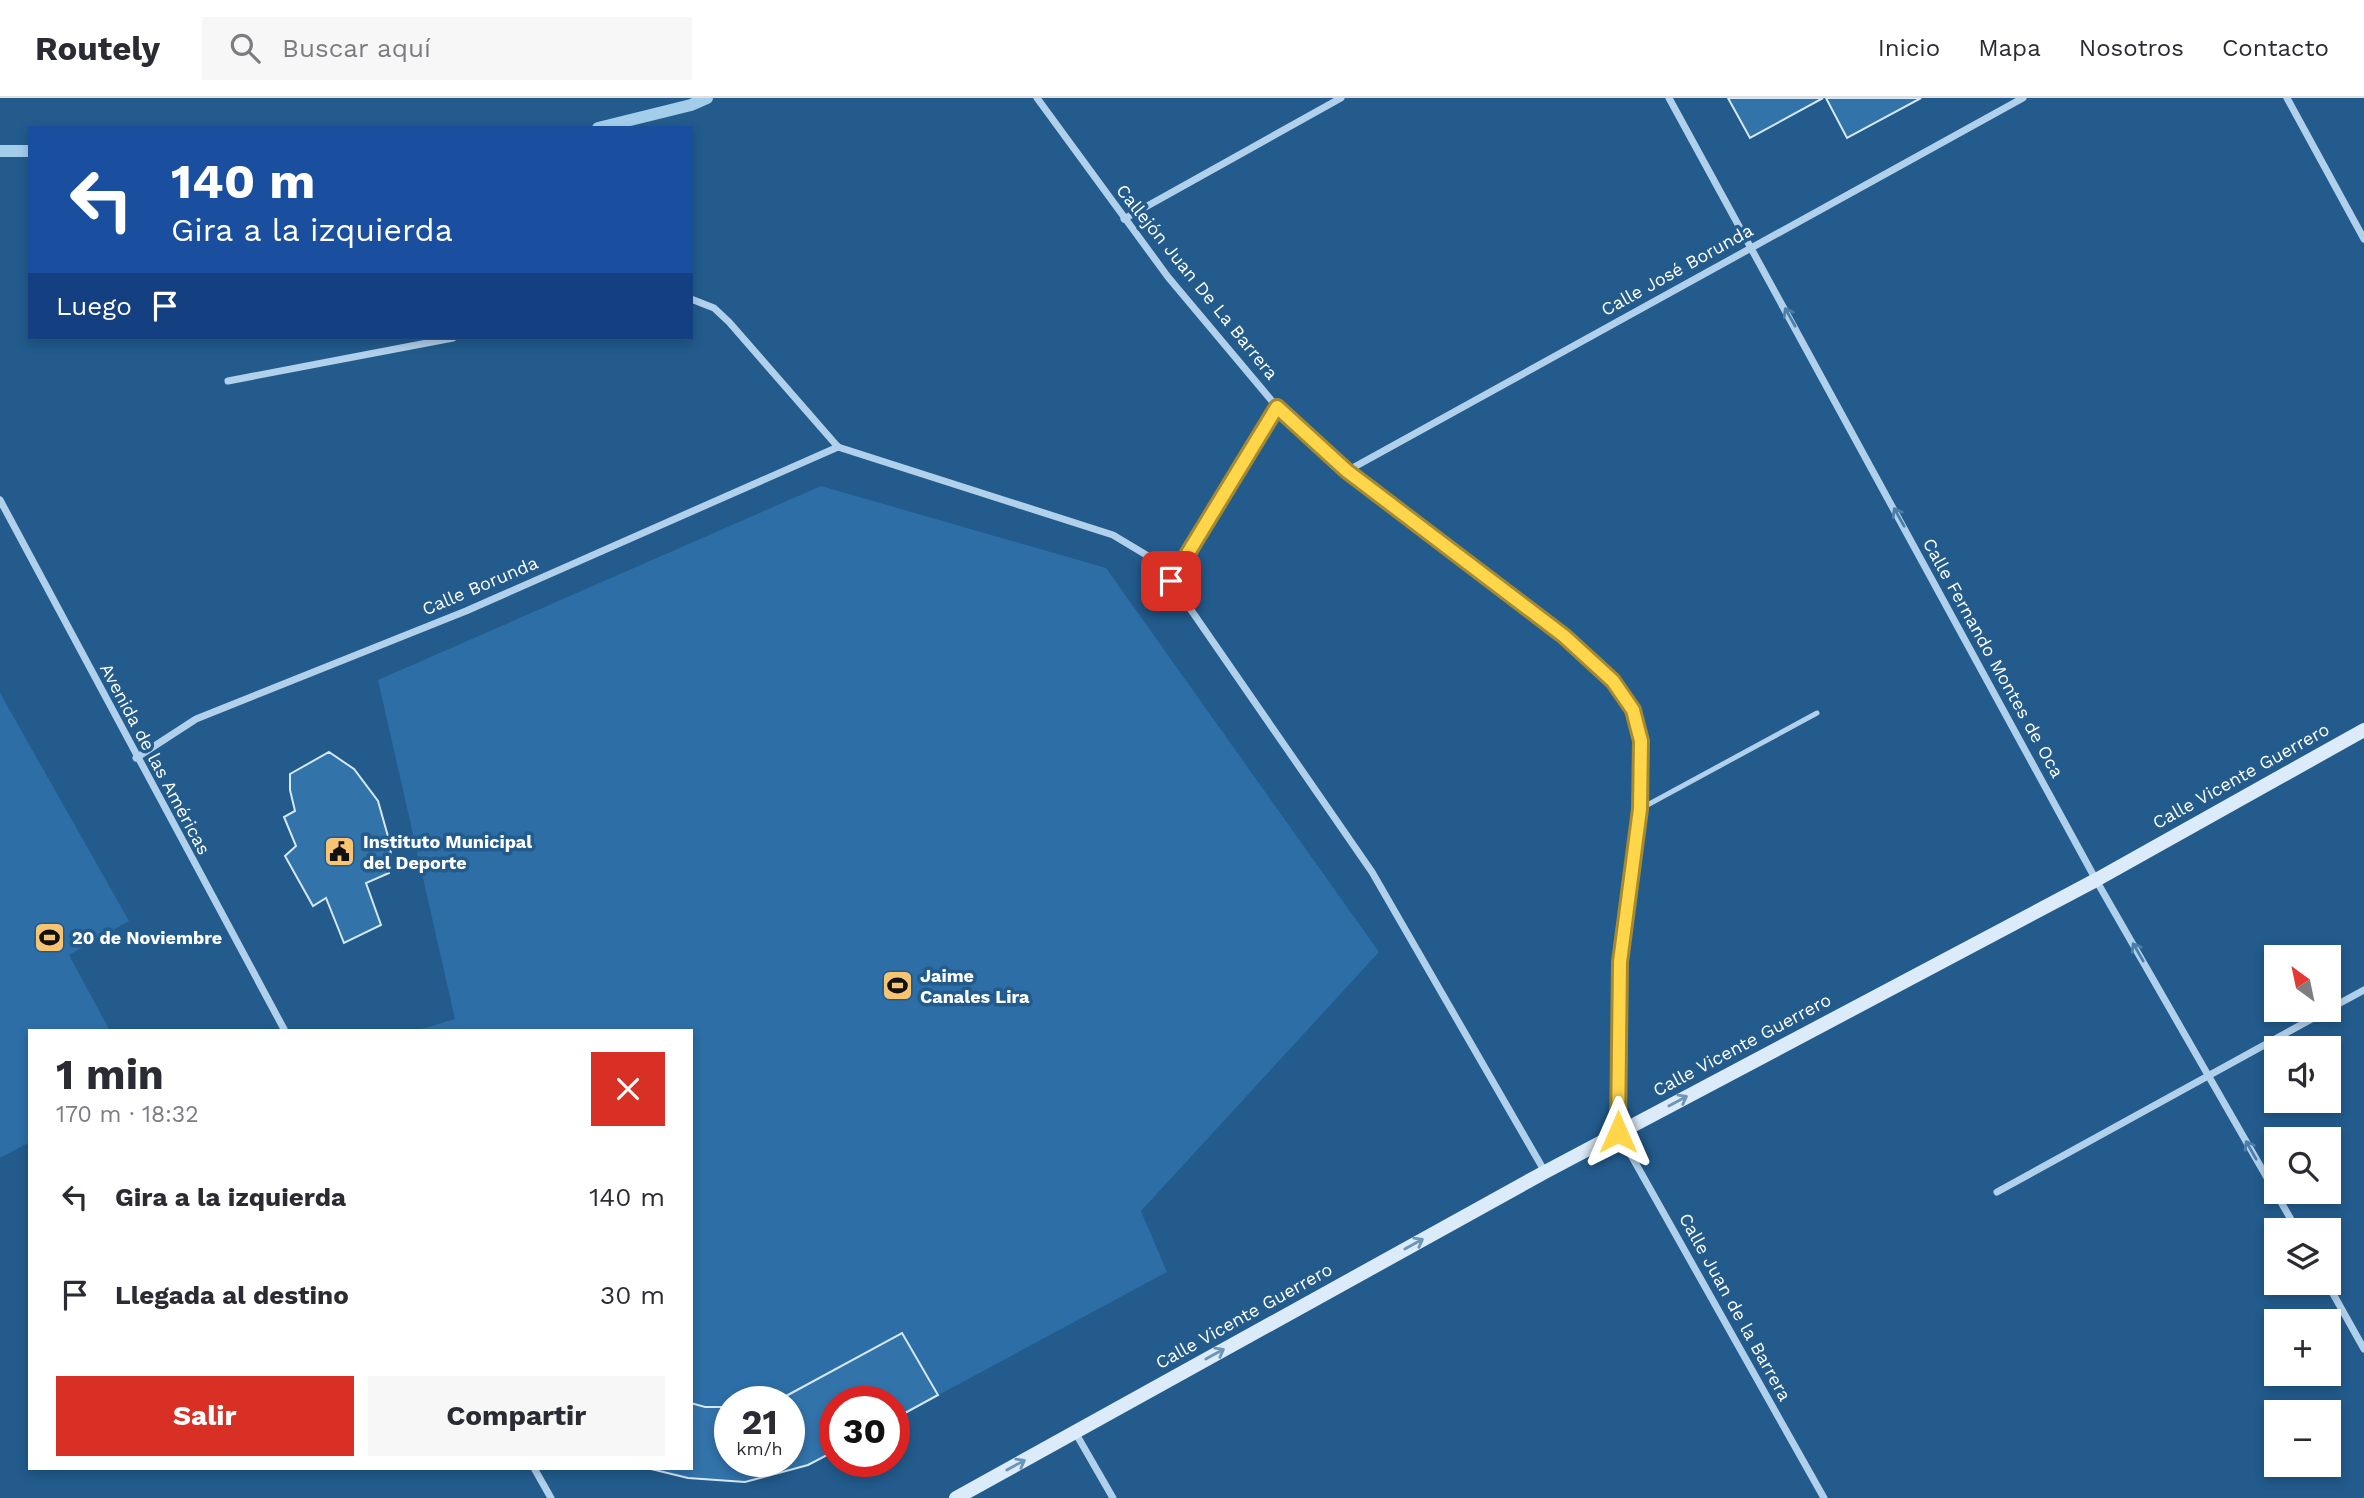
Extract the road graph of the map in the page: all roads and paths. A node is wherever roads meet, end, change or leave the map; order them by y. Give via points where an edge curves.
1 (1037, 98) edge
2 (1341, 98) edge
3 (1669, 98) edge
4 (2023, 98) edge
5 (2287, 98) edge
6 (1124, 219) junction
7 (2364, 239) edge
8 (1752, 247) junction
9 (693, 300) edge
10 (443, 340) edge
11 (228, 381) dead end
12 (1277, 407) junction
13 (838, 447) junction
14 (1347, 471) junction
15 (0, 500) edge
16 (1171, 581) junction
17 (1817, 713) dead end
18 (2364, 730) edge
19 (136, 758) junction
20 (1640, 809) junction
21 (2096, 880) junction
22 (2364, 990) edge
23 (2342, 1003) edge
24 (2307, 1022) edge
25 (284, 1029) edge
26 (2209, 1075) junction
27 (1618, 1132) junction
28 (1545, 1172) junction
29 (1997, 1192) dead end
30 (2290, 1218) edge
31 (2334, 1295) edge
32 (2364, 1349) edge
33 (1075, 1432) junction
34 (535, 1470) edge
35 (551, 1498) edge
36 (956, 1498) edge
37 (1113, 1498) edge
38 (1824, 1498) edge

1 - 6 street, Callejón Juan De La Barrera
2 - 6 street
3 - 8 street, Calle Fernando Montes de Oca
4 - 8 street, Calle José Borunda
5 - 7 street
6 - 12 street, Callejón Juan De La Barrera
8 - 14 street, Calle José Borunda
21 -> 8 street, Calle Fernando Montes de Oca
9 - 13 street via 714,307
10 - 11 street
12 - 14 street, Callejón Juan De La Barrera
12 - 16 street
13 - 16 street via 1113,535 1148,556
13 - 19 street, Calle Borunda via 466,611 196,719
14 - 20 street, Callejón Juan De La Barrera via 1564,636 1613,681 1633,710 1641,741
15 - 19 street, Avenida de las Américas
16 - 28 street via 1372,872
17 - 20 lane
18 - 21 main road, Calle Vicente Guerrero
19 - 25 street, Avenida de las Américas
20 - 27 street, Callejón Juan De La Barrera via 1620,962
26 -> 21 street, Calle Fernando Montes de Oca
27 -> 21 main road, Calle Vicente Guerrero
22 - 23 street
24 - 26 street
26 - 29 street
30 -> 26 street, Calle Fernando Montes de Oca
27 - 28 main road, Calle Vicente Guerrero
27 - 38 street, Calle Juan de la Barrera
33 -> 28 main road, Calle Vicente Guerrero
31 - 32 street
36 -> 33 main road, Calle Vicente Guerrero
33 - 37 street
34 - 35 street

